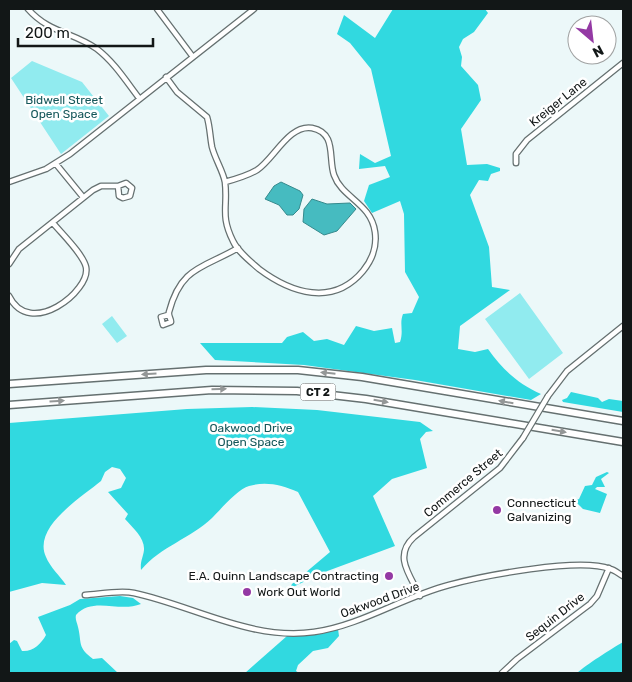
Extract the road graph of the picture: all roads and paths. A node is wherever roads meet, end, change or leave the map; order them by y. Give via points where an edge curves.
1 (28, 9) edge
2 (157, 9) edge
3 (254, 9) edge
4 (193, 57) junction
5 (623, 63) edge
6 (166, 77) junction
7 (139, 98) junction
8 (516, 163) dead end
9 (56, 164) junction
10 (9, 182) edge
11 (225, 182) junction
12 (118, 186) dead end
13 (83, 197) junction
14 (53, 223) junction
15 (238, 248) junction
16 (9, 264) edge
17 (9, 296) edge
18 (168, 315) dead end
19 (623, 326) edge
20 (9, 384) edge
21 (9, 405) edge
22 (623, 421) edge
23 (623, 442) edge
24 (609, 568) junction
25 (623, 576) edge
26 (85, 595) dead end
27 (420, 596) junction
28 (502, 673) edge

1 - 7 street via 49,28 95,48 112,62
2 - 4 street
3 - 4 street
4 - 6 street
5 - 8 street, Kreiger Lane via 527,140 516,154
6 - 7 street
6 - 11 street via 177,92 207,117 212,145
7 - 9 street
9 - 10 street via 32,176
9 - 13 street
11 - 15 street via 226,222
11 - 15 street via 257,170 298,130 311,128 328,139 334,176 372,219 375,233 368,265 357,278 340,288 321,293 298,291 273,279
12 - 13 street via 101,186
13 - 14 street
14 - 16 street via 19,249
14 - 17 street via 84,261 86,270 80,287 60,305 44,313 21,312
15 - 18 street via 197,267 185,279
19 - 27 street, Commerce Street, bridge via 567,371 524,438 500,468 405,546 404,562
22 -> 20 highway, CT 2 via 362,377 290,370 206,370
21 -> 23 highway, CT 2 via 212,390 303,391
24 - 25 street, Oakwood Drive
24 - 27 street, Oakwood Drive via 578,565 544,568 449,585
24 - 28 street, Sequin Drive via 598,596 590,604
26 - 27 street, Oakwood Drive via 133,593 201,615 281,635 314,632 346,624

